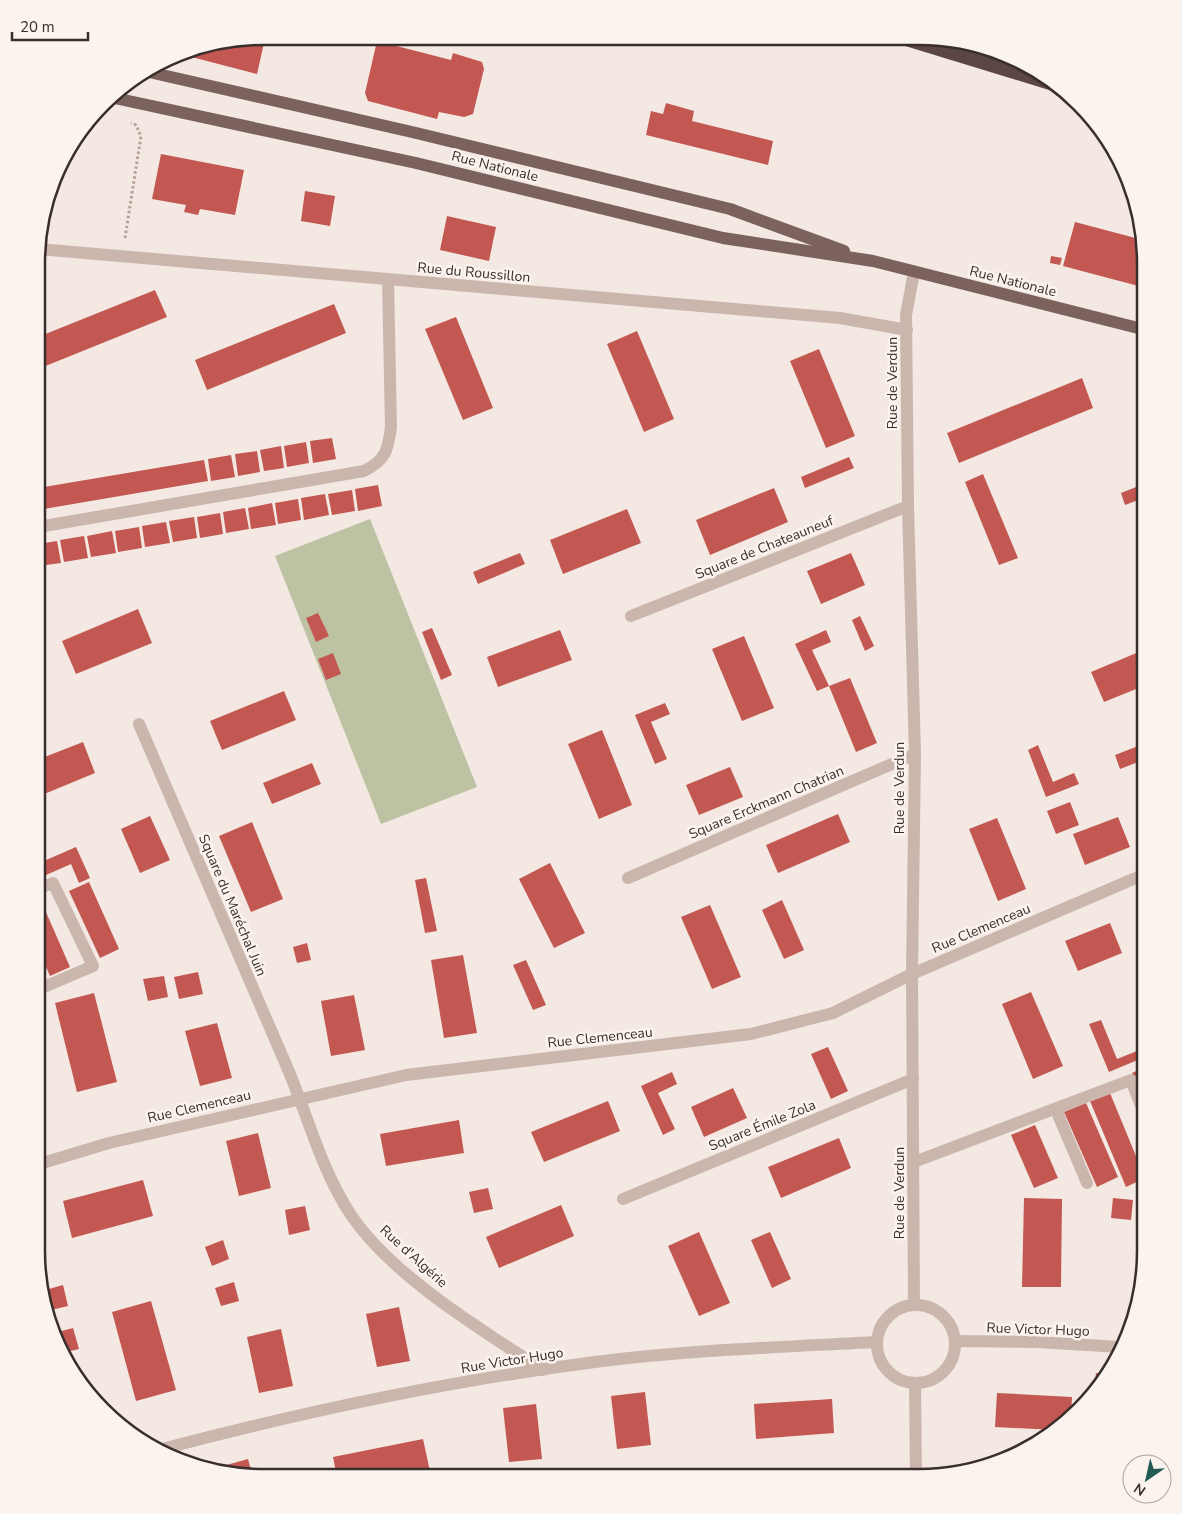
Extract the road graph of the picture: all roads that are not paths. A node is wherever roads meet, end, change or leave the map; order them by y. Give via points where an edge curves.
1 (928, 45) edge
2 (155, 73) edge
3 (1033, 77) edge
4 (119, 99) edge
5 (45, 250) edge
6 (873, 261) junction
7 (914, 272) junction
8 (388, 279) junction
9 (1137, 328) edge
10 (907, 330) junction
11 (908, 506) junction
12 (45, 526) edge
13 (631, 616) dead end
14 (139, 724) dead end
15 (915, 754) junction
16 (628, 878) dead end
17 (1137, 878) edge
18 (45, 886) edge
19 (912, 974) junction
20 (45, 987) edge
21 (913, 1079) junction
22 (1137, 1095) edge
23 (300, 1098) junction
24 (1056, 1110) junction
25 (45, 1162) edge
26 (914, 1162) junction
27 (1087, 1183) dead end
28 (623, 1199) dead end
29 (914, 1305) junction
30 (956, 1341) junction
31 (877, 1342) junction
32 (1114, 1347) edge
33 (543, 1370) junction
34 (915, 1383) junction
35 (169, 1447) edge
36 (916, 1469) edge

1 - 3 highway
2 - 6 main road, Rue Nationale via 730,209
4 - 6 main road, Rue Nationale via 416,163 723,238
5 - 8 street, Rue du Roussillon
6 - 7 main road, Rue Nationale
7 - 9 main road, Rue Nationale
7 - 10 street, Rue de Verdun via 906,315
8 - 10 street, Rue du Roussillon via 840,318
8 - 12 street via 391,427 388,449 378,464 364,471
10 - 11 street, Rue de Verdun
11 - 13 street, Square de Chateauneuf
11 - 15 street, Rue de Verdun
14 - 23 street, Square du Maréchal Juin
15 - 16 street, Square Erckmann Chatrian
15 - 19 street, Rue de Verdun
17 - 19 street, Rue Clemenceau
18 - 20 street via 53,883 93,966
19 - 21 street, Rue de Verdun
19 - 23 street, Rue Clemenceau via 833,1013 751,1034 406,1075
21 - 26 street, Rue de Verdun
21 - 28 street, Square Émile Zola
22 - 24 street via 1131,1080
23 - 25 street, Rue Clemenceau via 109,1143
23 - 33 street, Rue d'Algérie via 328,1173 351,1216 381,1250 467,1320
24 - 26 street
24 - 27 street
26 - 29 street, Rue de Verdun
29 - 30 street via 937,1310 946,1319
29 - 31 street via 902,1307 884,1320
30 - 32 street, Rue Victor Hugo
30 - 34 street via 949,1366 928,1381
31 - 33 street, Rue Victor Hugo via 699,1351
31 - 34 street via 881,1362 888,1370 900,1379
33 - 35 street, Rue Victor Hugo via 365,1400
34 - 36 street

